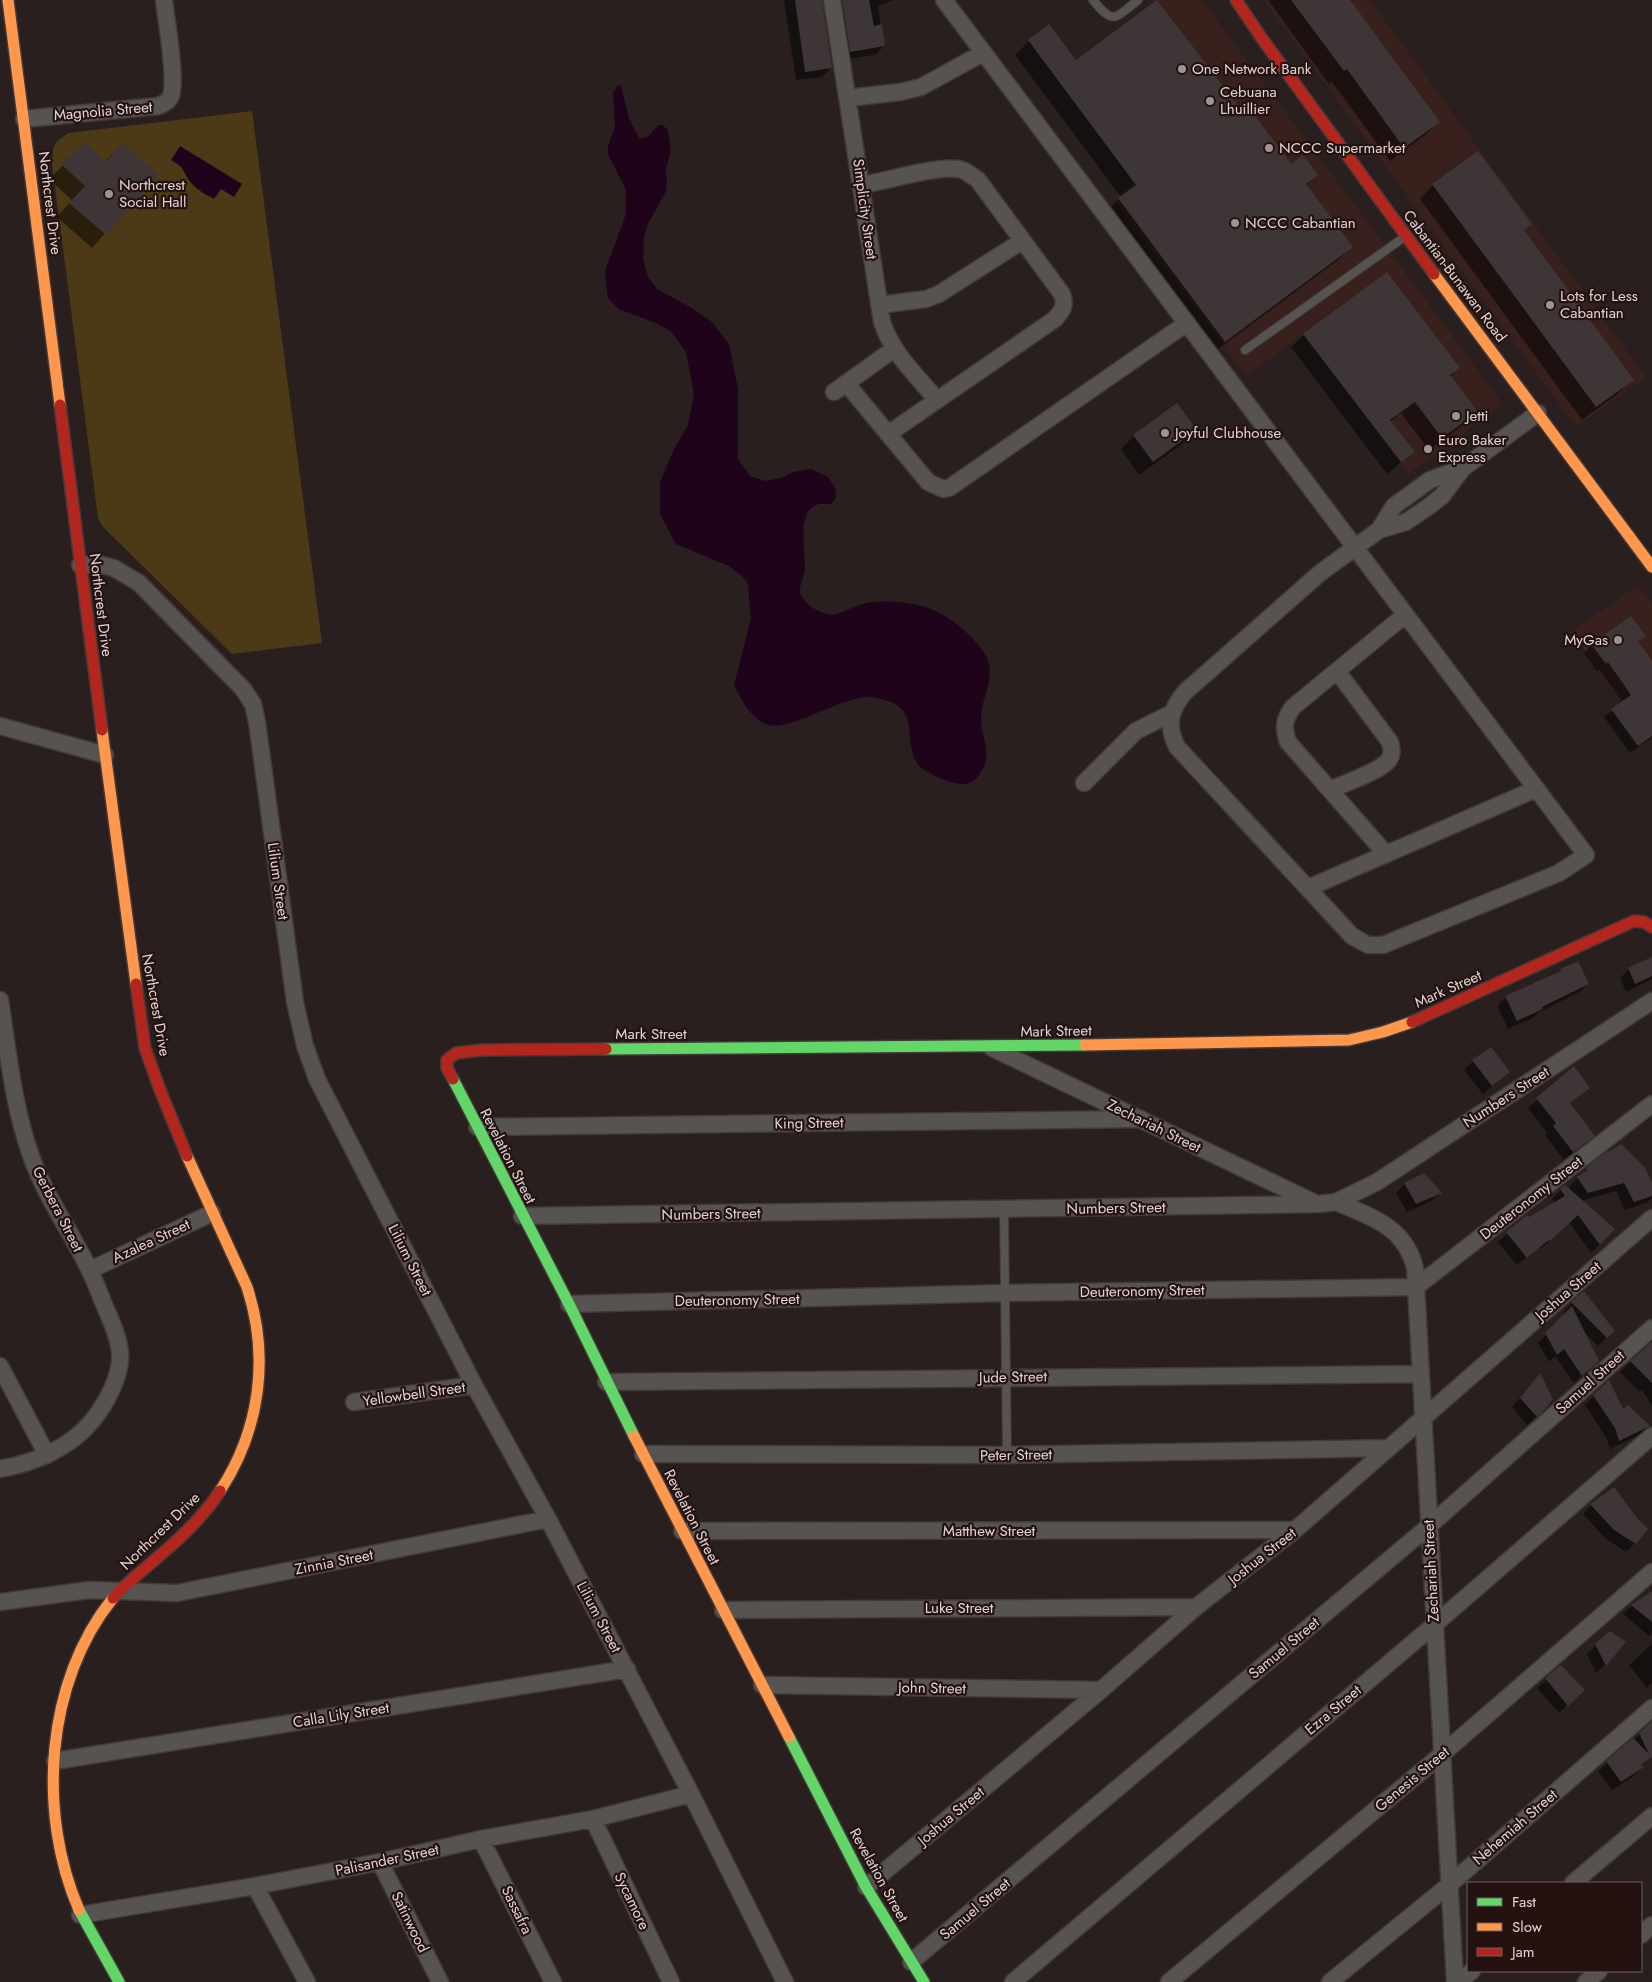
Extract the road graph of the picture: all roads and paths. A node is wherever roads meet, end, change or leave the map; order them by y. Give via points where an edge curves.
1 (8, 0) edge
2 (164, 0) edge
3 (832, 0) edge
4 (944, 0) edge
5 (1093, 0) edge
6 (1138, 0) edge
7 (1236, 0) edge
8 (983, 53) junction
9 (848, 98) junction
10 (24, 118) junction
11 (862, 185) junction
12 (1406, 236) junction
13 (1022, 241) junction
14 (879, 305) junction
15 (1187, 323) junction
16 (894, 349) junction
17 (1246, 350) dead end
18 (937, 400) junction
19 (1538, 413) junction
20 (888, 434) junction
21 (1354, 548) junction
22 (80, 565) junction
23 (1652, 567) edge
24 (1405, 615) junction
25 (1337, 671) junction
26 (1172, 713) junction
27 (0, 726) edge
28 (105, 755) junction
29 (1084, 783) dead end
30 (1536, 789) junction
31 (1330, 790) junction
32 (1386, 854) junction
33 (1308, 888) junction
34 (1648, 924) edge
35 (0, 1000) edge
36 (1652, 1001) edge
37 (990, 1047) junction
38 (447, 1060) joint
39 (1652, 1104) edge
40 (1141, 1119) junction
41 (476, 1127) junction
42 (1336, 1202) junction
43 (1318, 1204) junction
44 (1004, 1210) junction
45 (212, 1213) junction
46 (522, 1216) junction
47 (1652, 1218) edge
48 (90, 1270) junction
49 (1416, 1287) junction
50 (1005, 1293) junction
51 (569, 1304) junction
52 (1652, 1328) edge
53 (0, 1366) edge
54 (1420, 1374) junction
55 (1006, 1377) junction
56 (606, 1382) junction
57 (474, 1384) junction
58 (354, 1402) dead end
59 (1422, 1418) junction
60 (1652, 1436) edge
61 (1389, 1448) junction
62 (643, 1454) junction
63 (47, 1455) junction
64 (1007, 1455) junction
65 (0, 1469) edge
66 (548, 1519) junction
67 (1429, 1526) junction
68 (1295, 1530) junction
69 (682, 1531) junction
70 (1652, 1572) edge
71 (119, 1591) junction
72 (0, 1602) edge
73 (1196, 1607) junction
74 (723, 1610) junction
75 (1434, 1625) junction
76 (626, 1669) junction
77 (762, 1685) junction
78 (1102, 1690) junction
79 (1652, 1708) edge
80 (1441, 1755) junction
81 (55, 1761) junction
82 (691, 1794) junction
83 (1652, 1816) edge
84 (593, 1820) junction
85 (481, 1839) junction
86 (380, 1862) junction
87 (1574, 1882) edge
88 (1449, 1885) junction
89 (255, 1886) junction
90 (866, 1887) junction
91 (80, 1915) junction
92 (1652, 1925) edge
93 (1642, 1934) edge
94 (912, 1962) junction
95 (1471, 1972) edge
96 (1598, 1972) edge
97 (119, 1982) edge
98 (307, 1982) edge
99 (440, 1982) edge
100 (553, 1982) edge
101 (671, 1982) edge
102 (785, 1982) edge
103 (924, 1982) edge
104 (1013, 1982) edge
105 (1170, 1982) edge
106 (1330, 1982) edge
107 (1455, 1982) edge
108 (1459, 1982) edge
109 (1586, 1982) edge

1 - 10 street, Northcrest Drive
2 - 10 street, Magnolia Street via 174,84 170,99 165,104
3 - 9 street, Simplicity Street
4 - 8 street
5 - 6 lane via 1110,17 1118,17
7 - 12 street, Cabantian-Bunawan Road
8 - 9 street via 921,86 900,92
8 - 15 street
9 - 11 street, Simplicity Street
10 - 22 street, Northcrest Drive
11 - 13 street via 960,169 978,180
11 - 14 street, Simplicity Street
12 - 17 lane
12 - 19 street, Cabantian-Bunawan Road
13 - 14 street via 939,294 926,299
13 - 18 street via 1062,294 1064,308 1055,318
14 - 16 street, Simplicity Street
15 - 20 street via 949,488 943,489 928,482
15 - 21 street
16 - 18 street, Simplicity Street
16 - 20 street via 840,388
18 - 20 street
19 - 21 street via 1463,468 1430,480 1394,506 1379,530
19 - 23 street, Cabantian-Bunawan Road
21 - 24 street
21 - 26 street via 1278,608 1185,692
22 - 28 street, Northcrest Drive
22 - 57 street, Lilium Street via 98,564 114,568 138,582 243,689 253,704 294,1002 305,1046 317,1079
24 - 25 street
24 - 30 street
25 - 31 street via 1293,707 1284,724 1288,742
25 - 31 street via 1392,749 1391,757 1382,766
26 - 29 street via 1136,731
26 - 33 street via 1170,725 1177,747
27 - 28 street
28 - 45 street, Northcrest Drive via 145,1048 157,1086
30 - 32 street
30 - 33 street via 1586,855 1559,873 1376,946 1352,936
31 - 32 street
32 - 33 street
34 - 37 street, Mark Street via 1634,921 1407,1024 1349,1040
35 - 48 street, Gerbera Street via 18,1109 29,1152
36 - 42 street, Numbers Street via 1377,1182
37 - 38 street, Mark Street via 482,1050 456,1053
37 - 40 street, Zechariah Street
38 - 41 street, Revelation Street via 447,1068
39 - 49 street, Deuteronomy Street
40 - 41 street, King Street
40 - 43 street, Zechariah Street
41 - 46 street, Revelation Street
42 - 43 street, Numbers Street
42 - 49 street, Zechariah Street via 1377,1220 1404,1241 1412,1255
43 - 44 street, Numbers Street
44 - 46 street, Numbers Street
44 - 50 lane
45 - 48 street, Azalea Street
45 - 71 street, Northcrest Drive via 248,1289 257,1329 260,1373 252,1422 240,1459 209,1506 161,1555
46 - 51 street, Revelation Street
47 - 59 street, Joshua Street
48 - 63 street, Gerbera Street via 113,1326 120,1353 116,1380 103,1409 84,1431
49 - 50 street, Deuteronomy Street
49 - 54 street, Zechariah Street
50 - 51 street, Deuteronomy Street
50 - 55 lane
51 - 56 street, Revelation Street
52 - 67 street, Samuel Street
53 - 63 street
54 - 55 street, Jude Street
54 - 59 street, Zechariah Street
55 - 56 street, Jude Street
55 - 64 lane
56 - 62 street, Revelation Street
57 - 58 street, Yellowbell Street
57 - 66 street, Lilium Street
59 - 61 street, Joshua Street
59 - 67 street, Zechariah Street
60 - 75 street, Ezra Street
61 - 64 street, Peter Street
61 - 68 street, Joshua Street
62 - 64 street, Peter Street
62 - 69 street, Revelation Street
63 - 65 street, Gerbera Street
66 - 71 street, Zinnia Street via 177,1593
66 - 76 street, Lilium Street
67 - 75 street, Zechariah Street
67 - 94 street, Samuel Street
68 - 69 street, Matthew Street
68 - 73 street, Joshua Street
69 - 74 street, Revelation Street
70 - 80 street, Genesis Street
71 - 72 street, Zinnia Street via 89,1590
71 - 81 street, Northcrest Drive via 98,1618 76,1660 60,1714
73 - 74 street, Luke Street
73 - 78 street, Joshua Street
74 - 77 street, Revelation Street
75 - 80 street, Zechariah Street
75 - 104 street, Ezra Street
76 - 81 street, Calla Lily Street
76 - 82 street, Lilium Street
77 - 78 street, John Street
77 - 90 street, Revelation Street
78 - 90 street, Joshua Street
79 - 88 street, Nehemiah Street
80 - 88 street, Zechariah Street
80 - 105 street, Genesis Street
81 - 91 street, Northcrest Drive via 54,1818 63,1866
82 - 84 street, Palisander Street
82 - 102 street, Lilium Street
83 - 87 street
84 - 85 street, Palisander Street
84 - 101 street, Sycamore
85 - 86 street, Palisander Street
85 - 100 street, Sassafra
86 - 89 street, Palisander Street
86 - 99 street, Satinwood
88 - 106 street, Nehemiah Street
88 - 107 street, Zechariah Street
89 - 91 street, Palisander Street
89 - 98 street
90 - 94 street, Revelation Street
91 - 97 street, Northcrest Drive
92 - 93 street
94 - 103 street, Revelation Street
95 - 108 street
96 - 109 street

